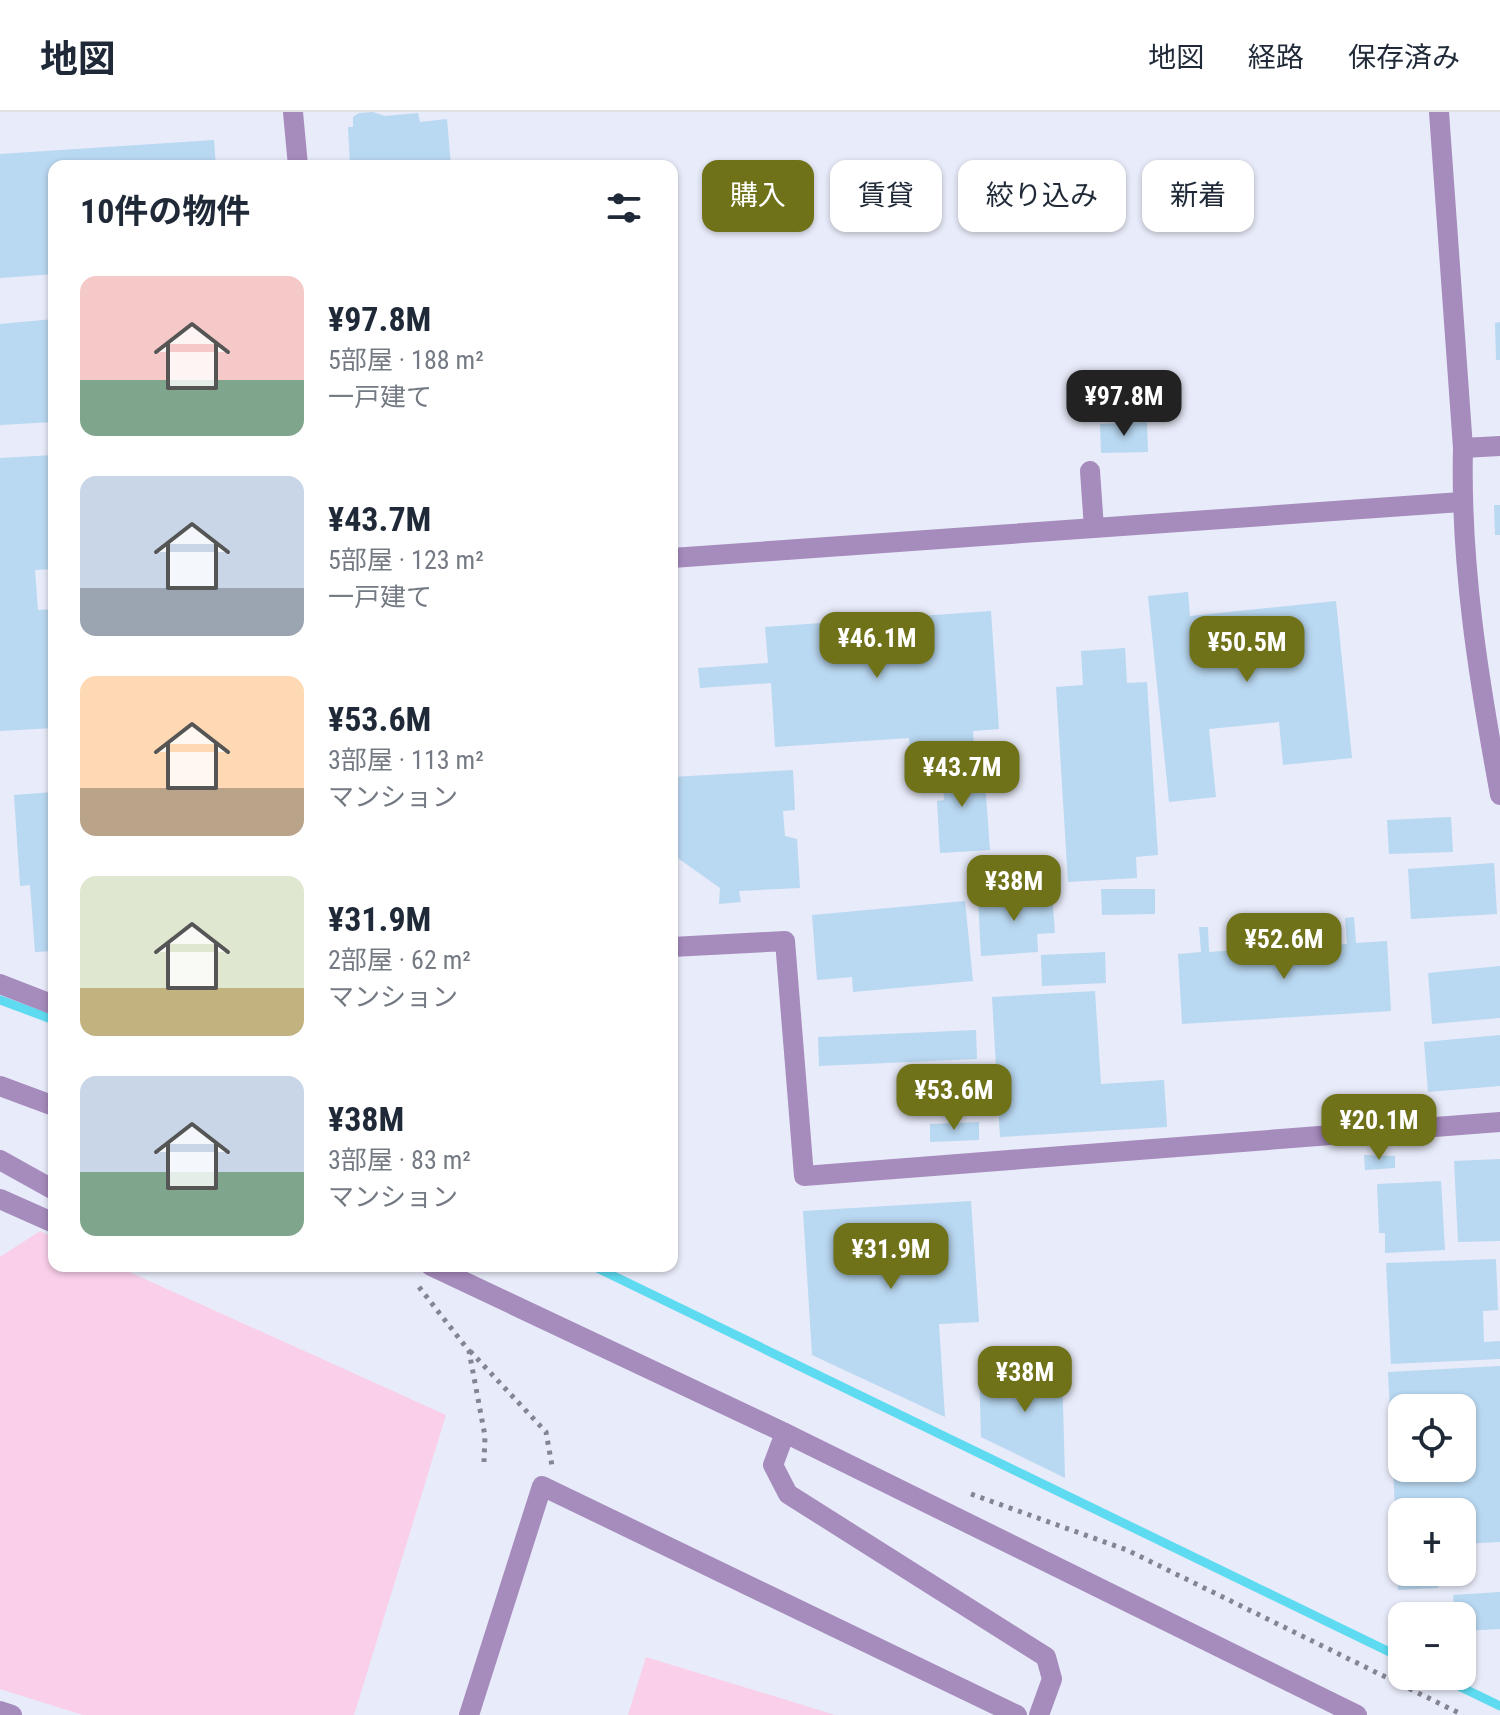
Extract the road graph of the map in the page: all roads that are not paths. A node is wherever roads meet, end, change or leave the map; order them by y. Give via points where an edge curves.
1 (293, 112) edge
2 (1439, 112) edge
3 (297, 160) edge
4 (1500, 446) edge
5 (1463, 448) junction
6 (1090, 471) dead end
7 (1461, 502) junction
8 (1094, 528) junction
9 (678, 558) edge
10 (1498, 771) edge
11 (1500, 795) edge
12 (678, 947) edge
13 (0, 984) edge
14 (48, 1003) edge
15 (0, 1086) edge
16 (48, 1104) edge
17 (1500, 1122) edge
18 (0, 1160) edge
19 (48, 1187) edge
20 (0, 1199) edge
21 (48, 1220) edge
22 (424, 1272) edge
23 (785, 1433) junction
24 (0, 1711) edge
25 (12, 1715) edge
26 (469, 1715) edge
27 (1017, 1715) edge
28 (1039, 1715) edge
29 (1357, 1715) edge

1 - 3 street
2 - 5 street
4 - 5 street
5 - 7 street
6 - 8 street
7 - 8 street
7 - 10 street via 1478,676
8 - 9 street
10 - 11 street
12 - 17 street via 785,941 804,1176
13 - 14 street
15 - 16 street
18 - 19 street
20 - 21 street
22 - 23 street
23 - 28 street via 773,1465 788,1494 1046,1657 1052,1679
23 - 29 street
24 - 25 street
26 - 27 street via 542,1486

